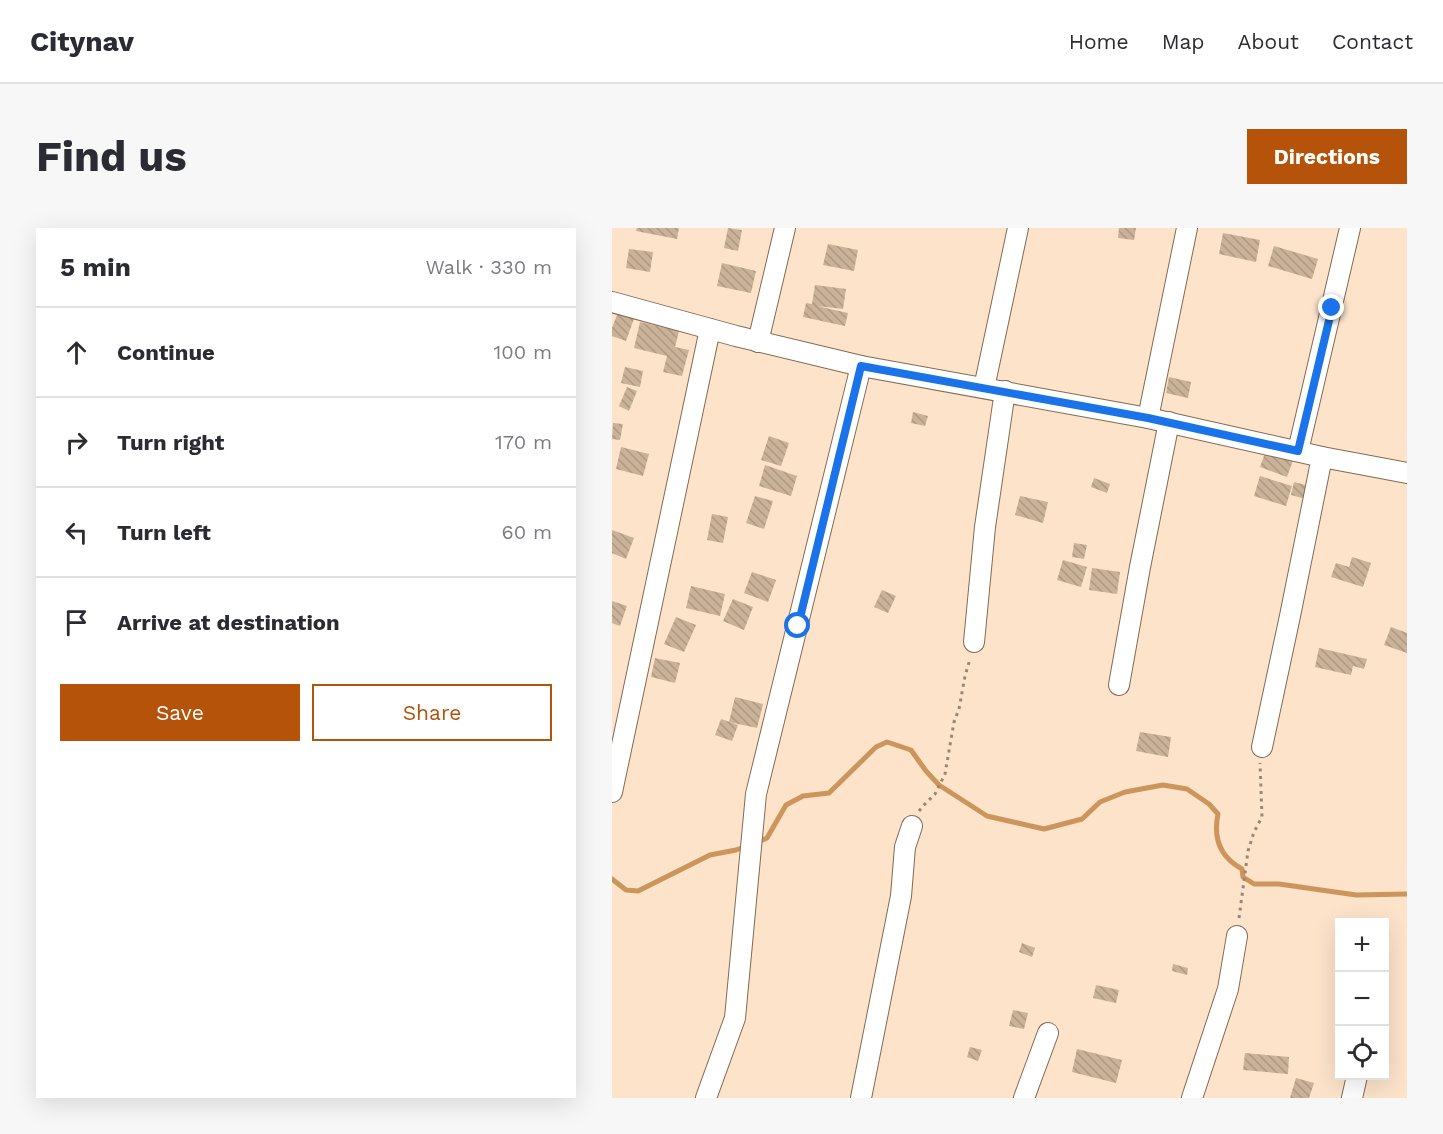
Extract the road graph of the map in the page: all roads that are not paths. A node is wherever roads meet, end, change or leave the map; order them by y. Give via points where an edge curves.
1 (785, 228) edge
2 (1018, 228) edge
3 (1187, 228) edge
4 (1350, 228) edge
5 (612, 302) edge
6 (710, 330) junction
7 (758, 342) junction
8 (861, 366) junction
9 (984, 388) junction
10 (1005, 391) junction
11 (1148, 418) junction
12 (1169, 422) junction
13 (1298, 451) junction
14 (1322, 457) junction
15 (1407, 473) edge
16 (974, 642) road end
17 (1119, 685) dead end
18 (1262, 747) road end
19 (612, 792) edge
20 (912, 826) road end
21 (1237, 936) road end
22 (1048, 1033) dead end
23 (1356, 1080) edge
24 (706, 1098) edge
25 (861, 1098) edge
26 (1024, 1098) edge
27 (1192, 1098) edge
28 (1352, 1098) edge

1 - 7 street
2 - 9 street
3 - 11 street
4 - 13 street
5 - 6 street
6 - 7 street
6 - 19 street
7 - 8 street
8 - 9 street
8 - 24 street via 756,794 735,1018
9 - 10 street
10 - 11 street
10 - 16 street via 985,527
11 - 12 street
12 - 13 street
12 - 17 street
13 - 14 street
14 - 15 street
14 - 18 street
20 - 25 street via 905,847 901,896
21 - 27 street via 1228,989
22 - 26 street
23 - 28 street

